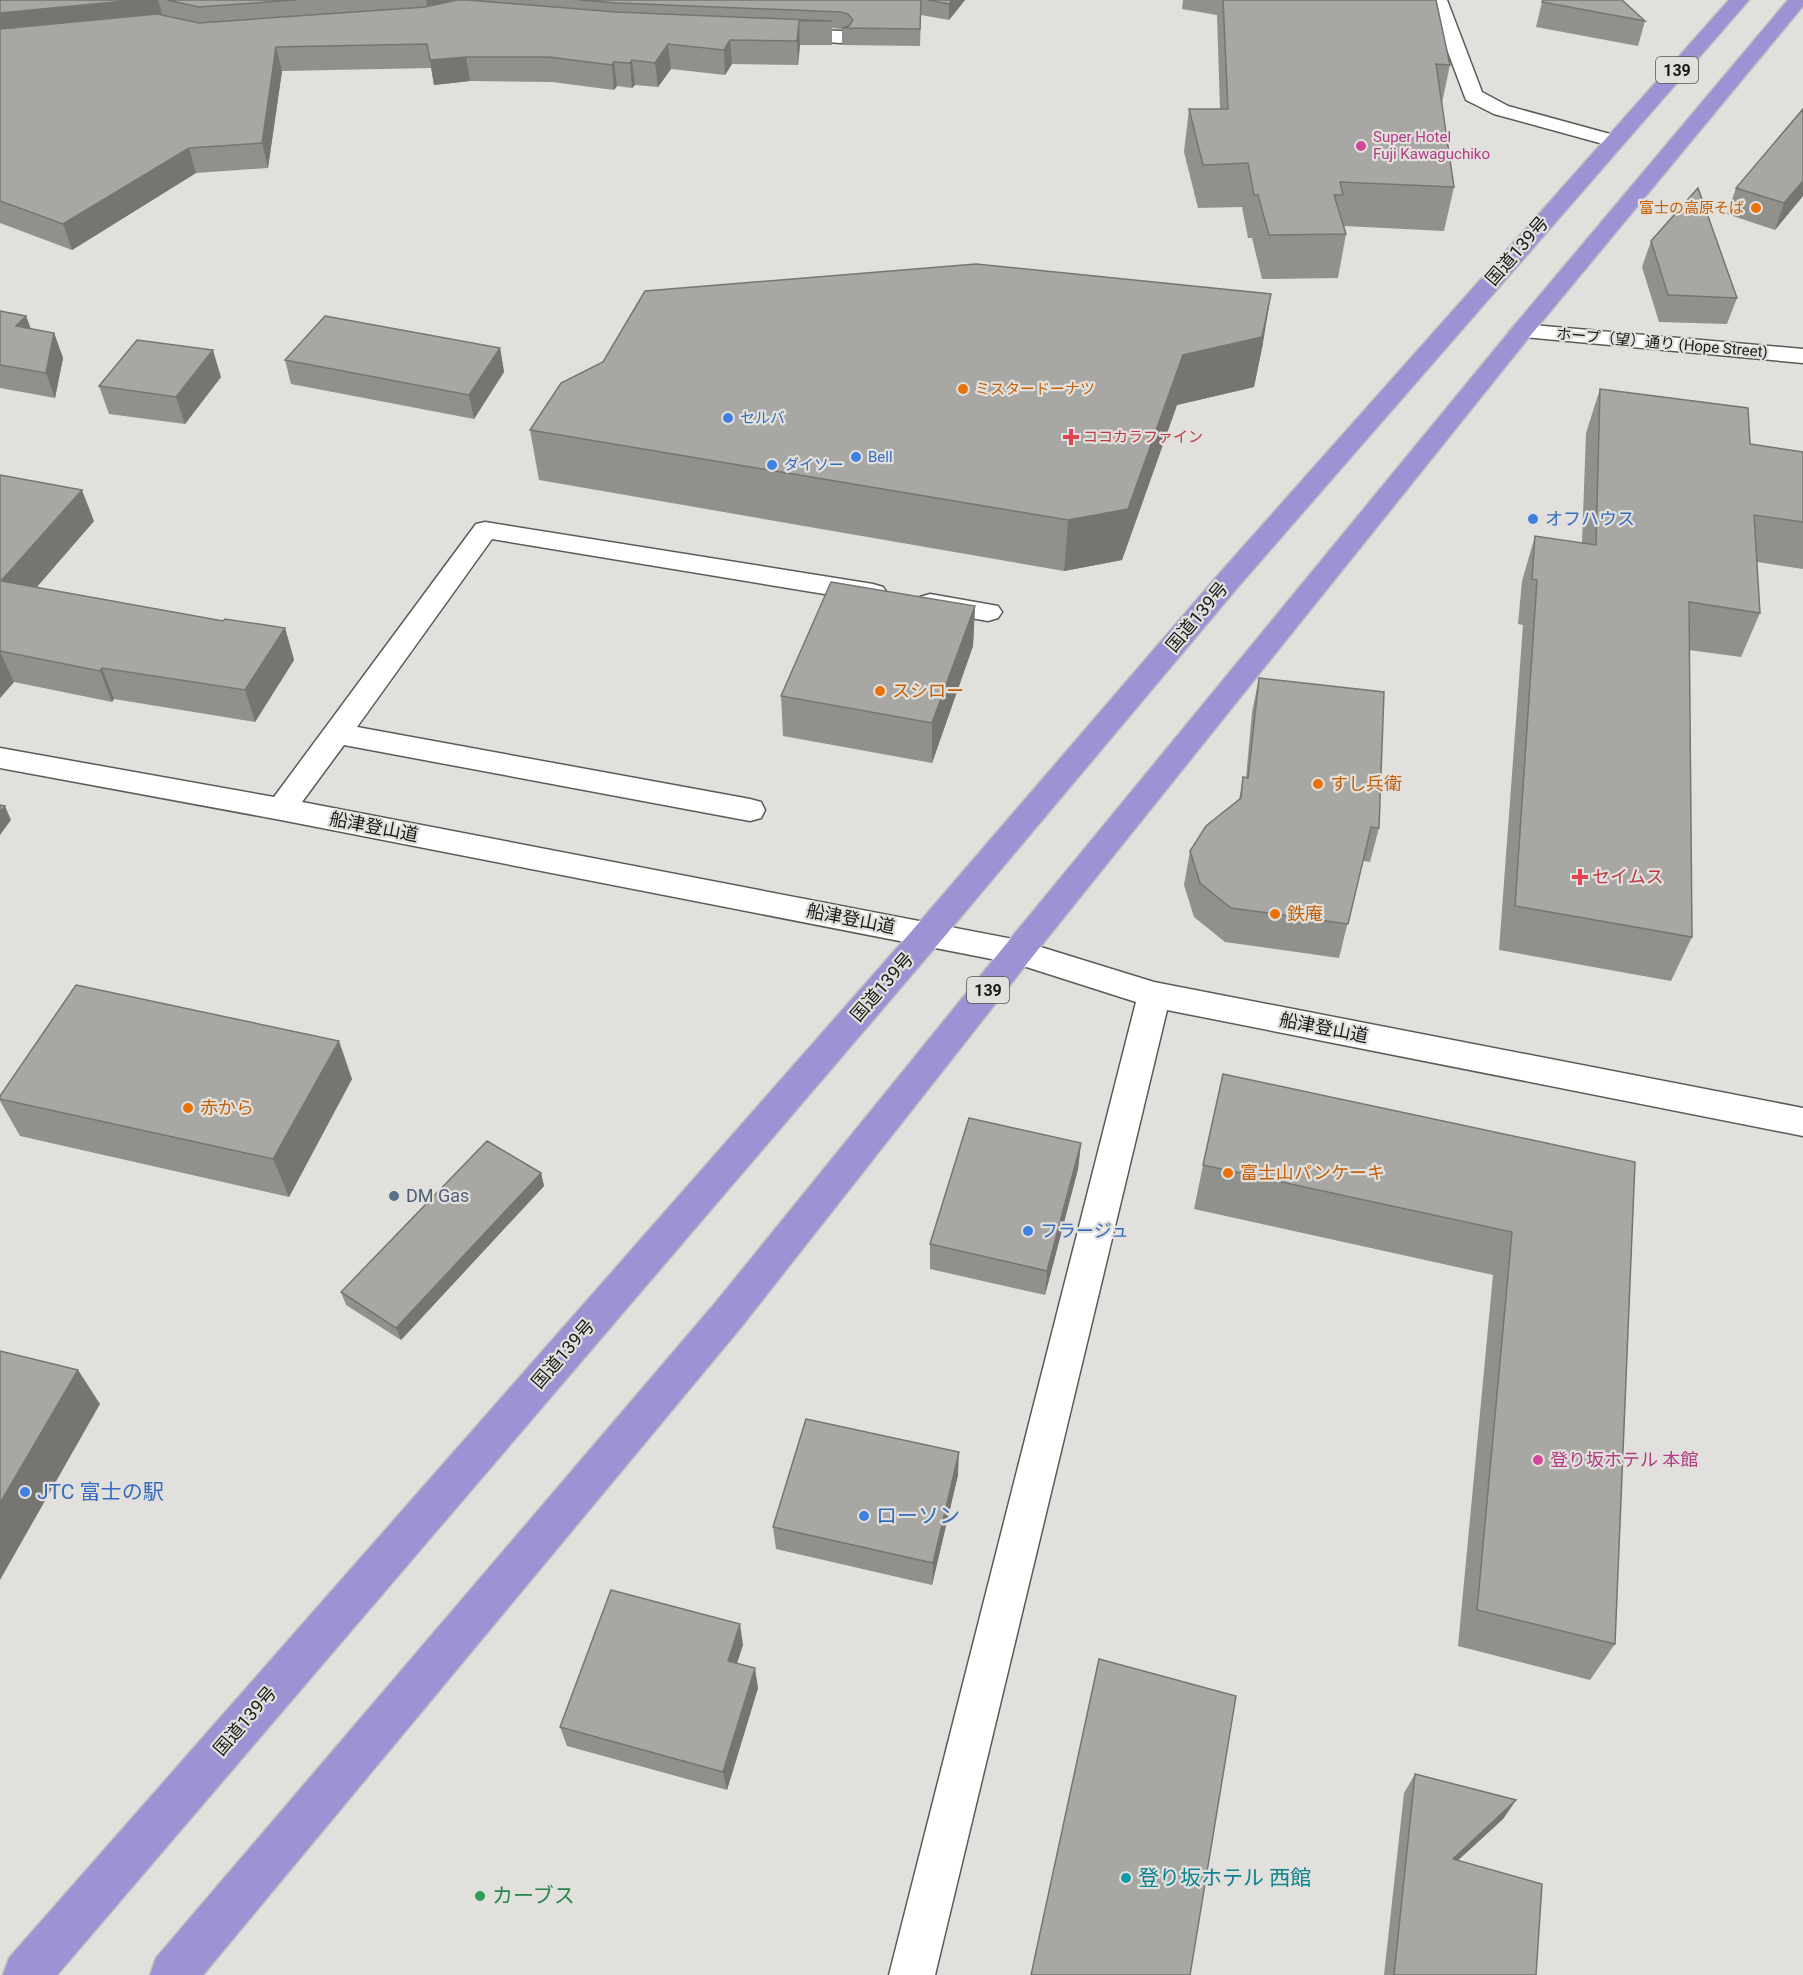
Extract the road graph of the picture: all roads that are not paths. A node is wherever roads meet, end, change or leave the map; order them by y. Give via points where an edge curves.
1 (1409, 0) edge
2 (1739, 0) edge
3 (1798, 0) edge
4 (772, 35) edge
5 (841, 37) edge
6 (1614, 141) junction
7 (1522, 331) junction
8 (1803, 356) edge
9 (988, 612) dead end
10 (335, 733) junction
11 (0, 758) edge
12 (281, 809) junction
13 (750, 810) dead end
14 (928, 934) junction
15 (1018, 952) junction
16 (1154, 995) junction
17 (1803, 1122) edge
18 (26, 1975) edge
19 (173, 1975) edge
20 (912, 1975) edge

1 - 6 street via 1439,2 1473,96 1501,110
2 - 6 highway, 国道139号 / 139
3 - 7 highway, 139
4 - 5 street
6 - 14 highway, 国道139号 / 139 via 1228,581
7 - 8 street, ホープ（望）通り (Hope Street)
7 - 15 highway, 139
9 - 10 street via 485,530
10 - 12 street
10 - 13 street
11 - 12 street, 船津登山道
12 - 14 street, 船津登山道
14 - 15 street, 船津登山道
14 - 18 highway, 国道139号 / 139
15 - 16 street, 船津登山道
15 - 19 highway, 139 via 729,1314
16 - 17 street, 船津登山道
16 - 20 street

